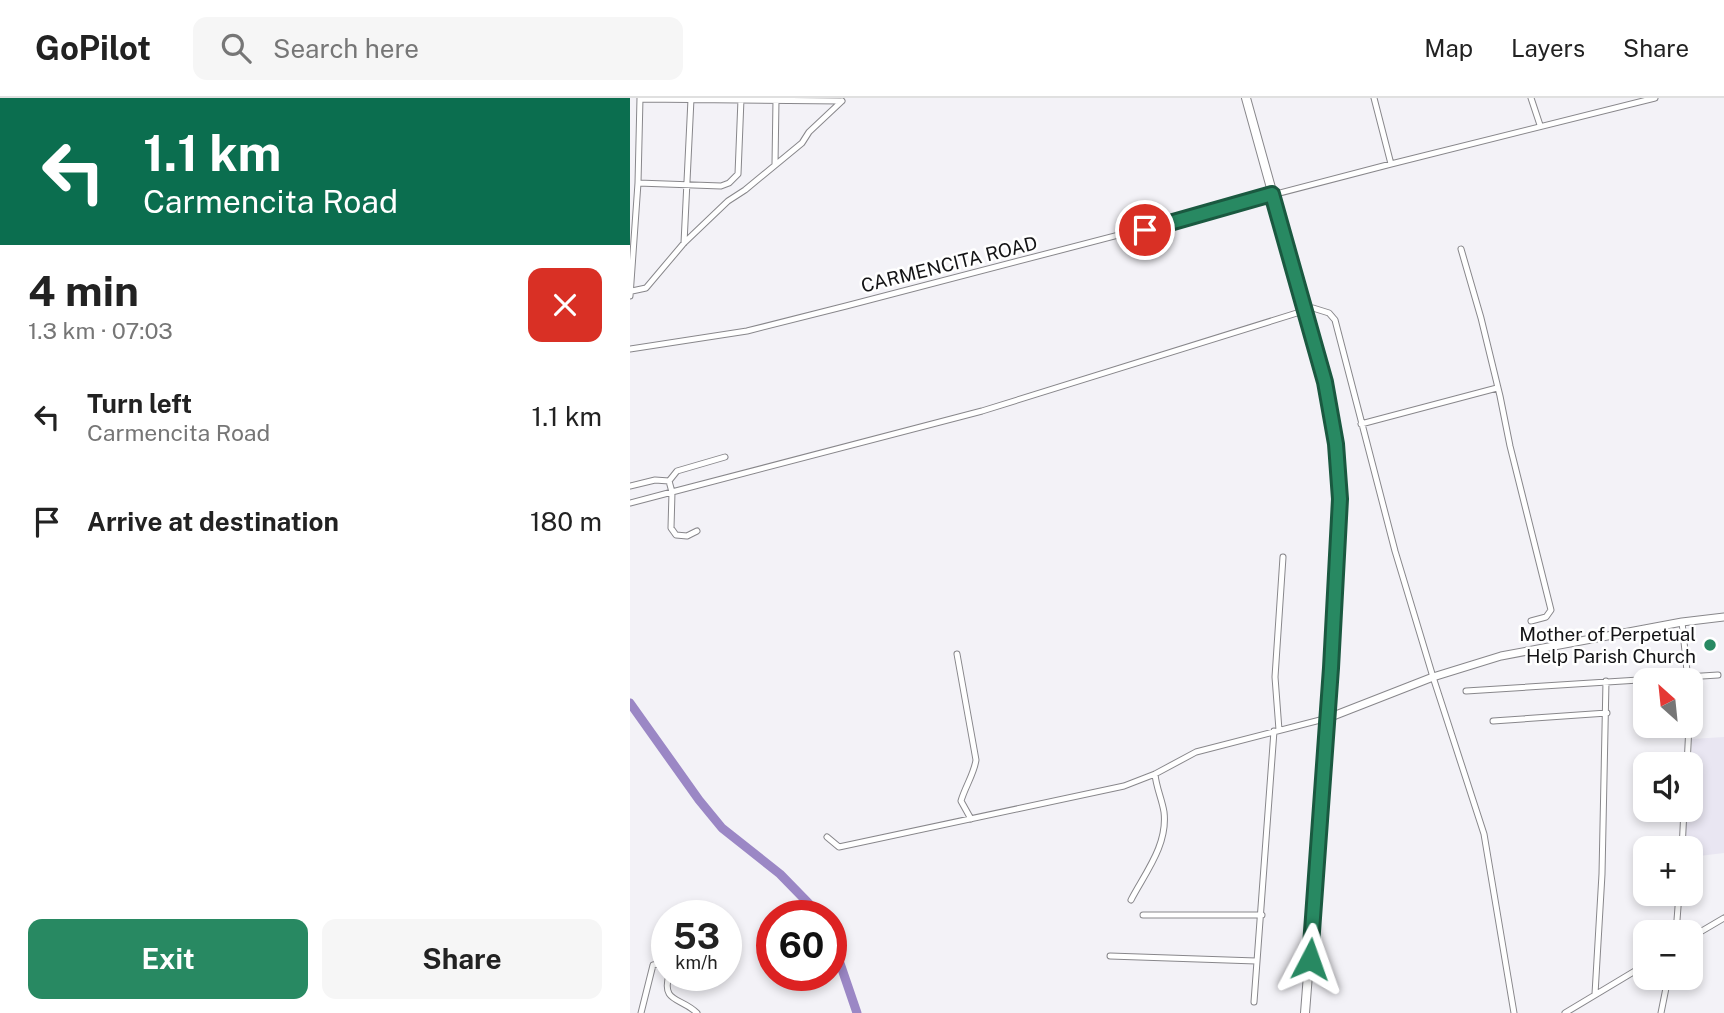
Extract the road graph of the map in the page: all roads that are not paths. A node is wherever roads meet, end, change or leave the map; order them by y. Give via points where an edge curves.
1 (640, 98) edge
2 (1245, 98) edge
3 (1374, 98) edge
4 (1531, 98) edge
5 (1655, 98) edge
6 (691, 99) edge
7 (741, 99) edge
8 (761, 99) edge
9 (776, 100) junction
10 (1540, 125) junction
11 (1391, 163) junction
12 (775, 164) junction
13 (638, 183) junction
14 (688, 186) junction
15 (1272, 194) junction
16 (684, 243) junction
17 (1461, 250) dead end
18 (631, 293) edge
19 (1306, 311) junction
20 (630, 349) edge
21 (1497, 388) junction
22 (1361, 424) junction
23 (725, 457) dead end
24 (669, 481) junction
25 (630, 486) edge
26 (671, 492) junction
27 (630, 503) edge
28 (697, 531) dead end
29 (1283, 557) dead end
30 (1724, 617) edge
31 (1531, 621) dead end
32 (1682, 622) junction
33 (957, 654) dead end
34 (1687, 668) edge
35 (1718, 675) dead end
36 (1433, 677) junction
37 (1703, 677) edge
38 (1633, 680) edge
39 (1606, 681) junction
40 (1466, 691) dead end
41 (1607, 713) junction
42 (1328, 718) junction
43 (1493, 721) dead end
44 (1277, 731) junction
45 (1155, 774) junction
46 (971, 820) junction
47 (827, 837) dead end
48 (1130, 900) dead end
49 (1143, 915) dead end
50 (1262, 915) junction
51 (1724, 918) edge
52 (1703, 930) edge
53 (1110, 956) dead end
54 (1256, 961) junction
55 (1633, 972) edge
56 (651, 973) edge
57 (1666, 990) edge
58 (667, 991) edge
59 (1595, 994) junction
60 (1254, 1002) dead end
61 (641, 1013) edge
62 (697, 1013) edge
63 (1305, 1013) edge
64 (1514, 1013) edge
65 (1565, 1013) edge
66 (1661, 1013) edge

1 - 6 street
1 - 13 street
2 - 15 main road
3 - 11 street
4 - 10 street
5 - 10 street, CARMENCITA ROAD
6 - 7 street
6 - 14 street
7 - 8 street
7 - 14 street via 738,174 721,186
8 - 9 street
9 - 12 street
9 - 12 street via 842,101
10 - 11 street, CARMENCITA ROAD
11 - 15 street, CARMENCITA ROAD
12 - 16 street
13 - 14 street
13 - 18 street
14 - 16 street
15 - 19 main road
15 - 20 street, CARMENCITA ROAD via 747,331
16 - 18 street via 646,288
17 - 21 street
19 - 22 street via 1313,308 1335,320
19 - 26 street via 982,411
19 - 42 main road via 1325,382 1340,499
21 - 22 street
21 - 31 street via 1551,610 1546,617
22 - 36 street
23 - 24 street via 677,471
24 - 25 street
24 - 26 street
26 - 27 street
26 - 28 street via 671,528 676,535
29 - 44 street via 1275,677
30 - 32 main road
32 - 34 street
32 - 36 main road via 1501,656
33 - 46 street via 976,760 961,801
35 - 37 street
36 - 42 main road
36 - 64 street via 1484,834
38 - 39 street
39 - 40 street
39 - 41 street
41 - 43 street
41 - 59 street
42 - 44 street
42 - 63 main road
44 - 45 street via 1196,752
44 - 50 street
45 - 46 street via 1124,786
45 - 48 street via 1163,831 1157,854
46 - 47 street via 839,847
49 - 50 street
50 - 54 street
51 - 52 street
53 - 54 street
54 - 60 street
55 - 59 street
56 - 61 street
57 - 66 street
58 - 62 street
59 - 65 street

